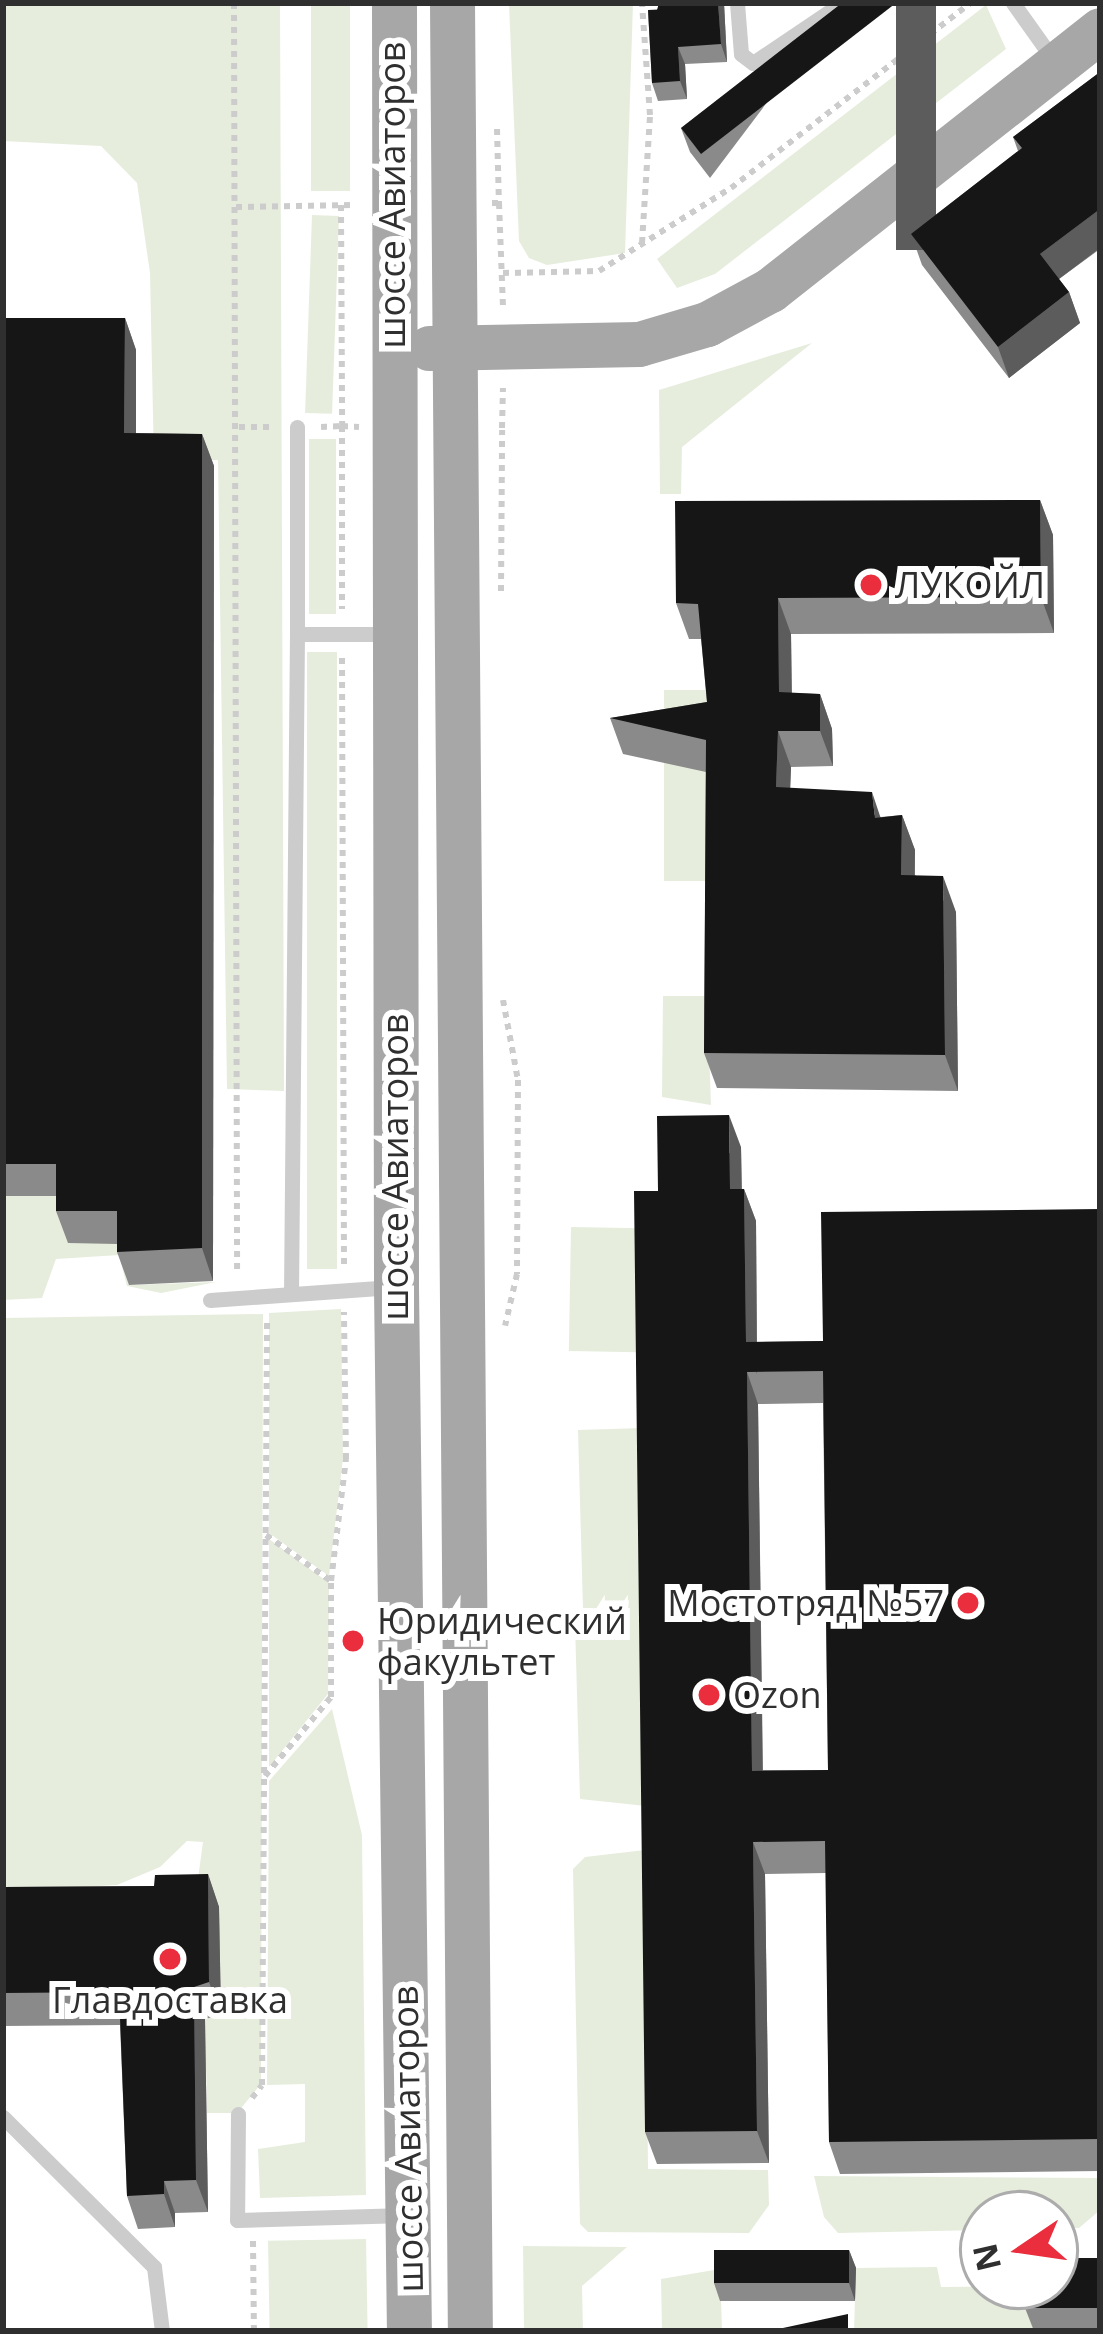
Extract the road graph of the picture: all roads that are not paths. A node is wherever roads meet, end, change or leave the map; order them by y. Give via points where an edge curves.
1 (394, 3) edge
2 (452, 3) edge
3 (736, 3) edge
4 (842, 3) edge
5 (1013, 3) edge
6 (1100, 30) edge
7 (1057, 64) junction
8 (390, 346) junction
9 (456, 349) junction
10 (297, 427) dead end
11 (297, 634) junction
12 (393, 634) junction
13 (396, 1287) junction
14 (290, 1294) junction
15 (210, 1300) dead end
16 (238, 2114) road end
17 (3, 2116) edge
18 (408, 2215) junction
19 (162, 2331) edge
20 (409, 2331) edge
21 (470, 2331) edge

1 - 8 main road, шоссе Авиаторов
2 - 9 main road, шоссе Авиаторов
3 - 4 lane via 741,54 753,63
5 - 7 lane
6 - 7 main road
7 - 9 main road via 770,290 706,324 640,344
8 - 9 main road
8 - 12 main road, шоссе Авиаторов
9 - 21 main road, шоссе Авиаторов
10 - 11 lane
11 - 12 lane
11 - 14 lane
12 - 13 main road, шоссе Авиаторов
13 - 14 lane
13 - 18 main road, шоссе Авиаторов
14 - 15 lane
16 - 18 lane via 237,2220
17 - 19 lane via 154,2267
18 - 20 main road, шоссе Авиаторов

